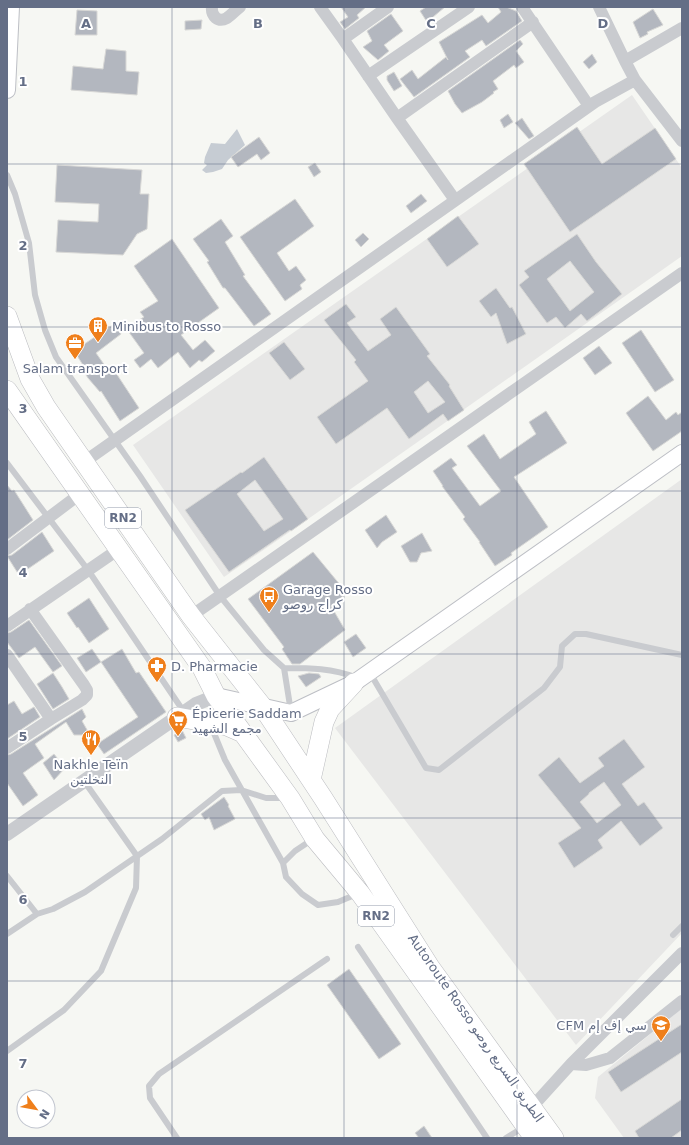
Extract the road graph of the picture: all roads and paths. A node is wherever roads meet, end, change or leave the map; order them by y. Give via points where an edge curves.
1 (11, 7) edge
2 (212, 7) edge
3 (240, 7) edge
4 (320, 7) edge
5 (388, 7) edge
6 (469, 7) edge
7 (522, 7) edge
8 (599, 7) edge
9 (533, 22) junction
10 (682, 28) edge
11 (343, 39) junction
12 (625, 62) junction
13 (368, 76) junction
14 (636, 80) junction
15 (7, 90) edge
16 (589, 106) junction
17 (397, 118) junction
18 (682, 141) edge
19 (7, 175) edge
20 (455, 200) junction
21 (682, 273) edge
22 (7, 316) edge
23 (7, 390) edge
24 (114, 441) junction
25 (682, 453) edge
26 (84, 462) junction
27 (7, 463) edge
28 (80, 494) junction
29 (48, 517) junction
30 (7, 549) edge
31 (119, 550) junction
32 (88, 570) junction
33 (220, 596) junction
34 (30, 609) junction
35 (191, 616) junction
36 (8, 623) edge
37 (682, 655) edge
38 (7, 656) edge
39 (284, 668) junction
40 (361, 678) junction
41 (216, 696) junction
42 (262, 706) junction
43 (291, 713) junction
44 (180, 714) junction
45 (50, 719) junction
46 (210, 723) junction
47 (243, 733) junction
48 (9, 743) edge
49 (311, 780) junction
50 (84, 781) junction
51 (241, 790) junction
52 (290, 798) junction
53 (7, 834) edge
54 (315, 839) junction
55 (137, 856) junction
56 (283, 863) junction
57 (7, 876) edge
58 (360, 893) junction
59 (37, 914) junction
60 (682, 926) edge
61 (7, 934) edge
62 (673, 935) dead end
63 (358, 947) dead end
64 (682, 953) edge
65 (327, 958) dead end
66 (682, 1001) edge
67 (7, 1051) edge
68 (571, 1064) junction
69 (532, 1108) junction
70 (530, 1132) edge
71 (177, 1138) edge
72 (487, 1138) edge
73 (506, 1138) edge
74 (554, 1138) edge

1 - 15 main road
2 - 3 street via 214,17 220,20
4 - 11 street
5 - 11 street
6 - 13 street
7 - 9 street
8 - 12 street
9 - 16 street
9 - 17 street
10 - 12 street
11 - 13 street
12 - 14 street
13 - 17 street
14 - 16 street
14 - 18 street
16 - 20 street
17 - 20 street
19 - 24 lane via 29,243 36,294 50,344 56,357
20 - 24 street
21 - 33 street
22 - 26 highway, Autoroute Rosso الطريق السريع روصو / RN2 via 30,379
23 - 28 highway, Autoroute Rosso الطريق السريع روصو / RN2
24 - 26 street
24 - 33 lane
25 - 40 main road
26 - 35 highway, Autoroute Rosso الطريق السريع روصو / RN2
27 - 29 lane
28 - 29 street
28 - 31 highway, Autoroute Rosso الطريق السريع روصو / RN2
29 - 30 street
29 - 32 lane
31 - 32 street
31 - 41 highway, Autoroute Rosso الطريق السريع روصو / RN2 via 202,668
32 - 34 street
32 - 44 lane
33 - 35 street
33 - 39 lane via 264,650
34 - 36 street
34 - 45 street via 87,690 87,695 82,700
35 - 42 highway, Autoroute Rosso الطريق السريع روصو / RN2
37 - 40 lane via 586,634 575,634 562,646 560,667 544,688 439,770 426,768
38 - 45 street
39 - 40 lane via 321,668
39 - 43 lane
40 - 43 main road
40 - 49 highway via 330,709 324,722
41 - 42 main road
41 - 44 street
41 - 47 highway, Autoroute Rosso الطريق السريع روصو / RN2
42 - 43 main road
42 - 49 highway, Autoroute Rosso الطريق السريع روصو / RN2
44 - 46 highway
44 - 50 street
45 - 48 street
46 - 47 highway via 227,726
46 - 51 lane
47 - 52 highway, Autoroute Rosso الطريق السريع روصو / RN2
49 - 69 highway, Autoroute Rosso الطريق السريع روصو / RN2 via 430,967
50 - 53 street
50 - 55 lane
51 - 52 lane via 266,798
51 - 55 lane via 222,791
51 - 56 lane
52 - 54 highway, Autoroute Rosso الطريق السريع روصو / RN2
54 - 56 lane via 295,851
54 - 58 highway, Autoroute Rosso الطريق السريع روصو / RN2
55 - 59 lane via 85,892 53,909
55 - 67 lane via 136,888 101,971 64,1010
56 - 58 lane via 286,877 302,894 318,905 338,902
57 - 59 lane
58 - 70 highway, Autoroute Rosso الطريق السريع روصو / RN2
59 - 61 lane
60 - 62 lane
63 - 72 lane
64 - 68 street
65 - 71 lane via 159,1074 149,1086 150,1098
66 - 68 street via 610,1058 586,1065
68 - 69 street
69 - 74 highway, Autoroute Rosso الطريق السريع روصو / RN2
70 - 73 lane

